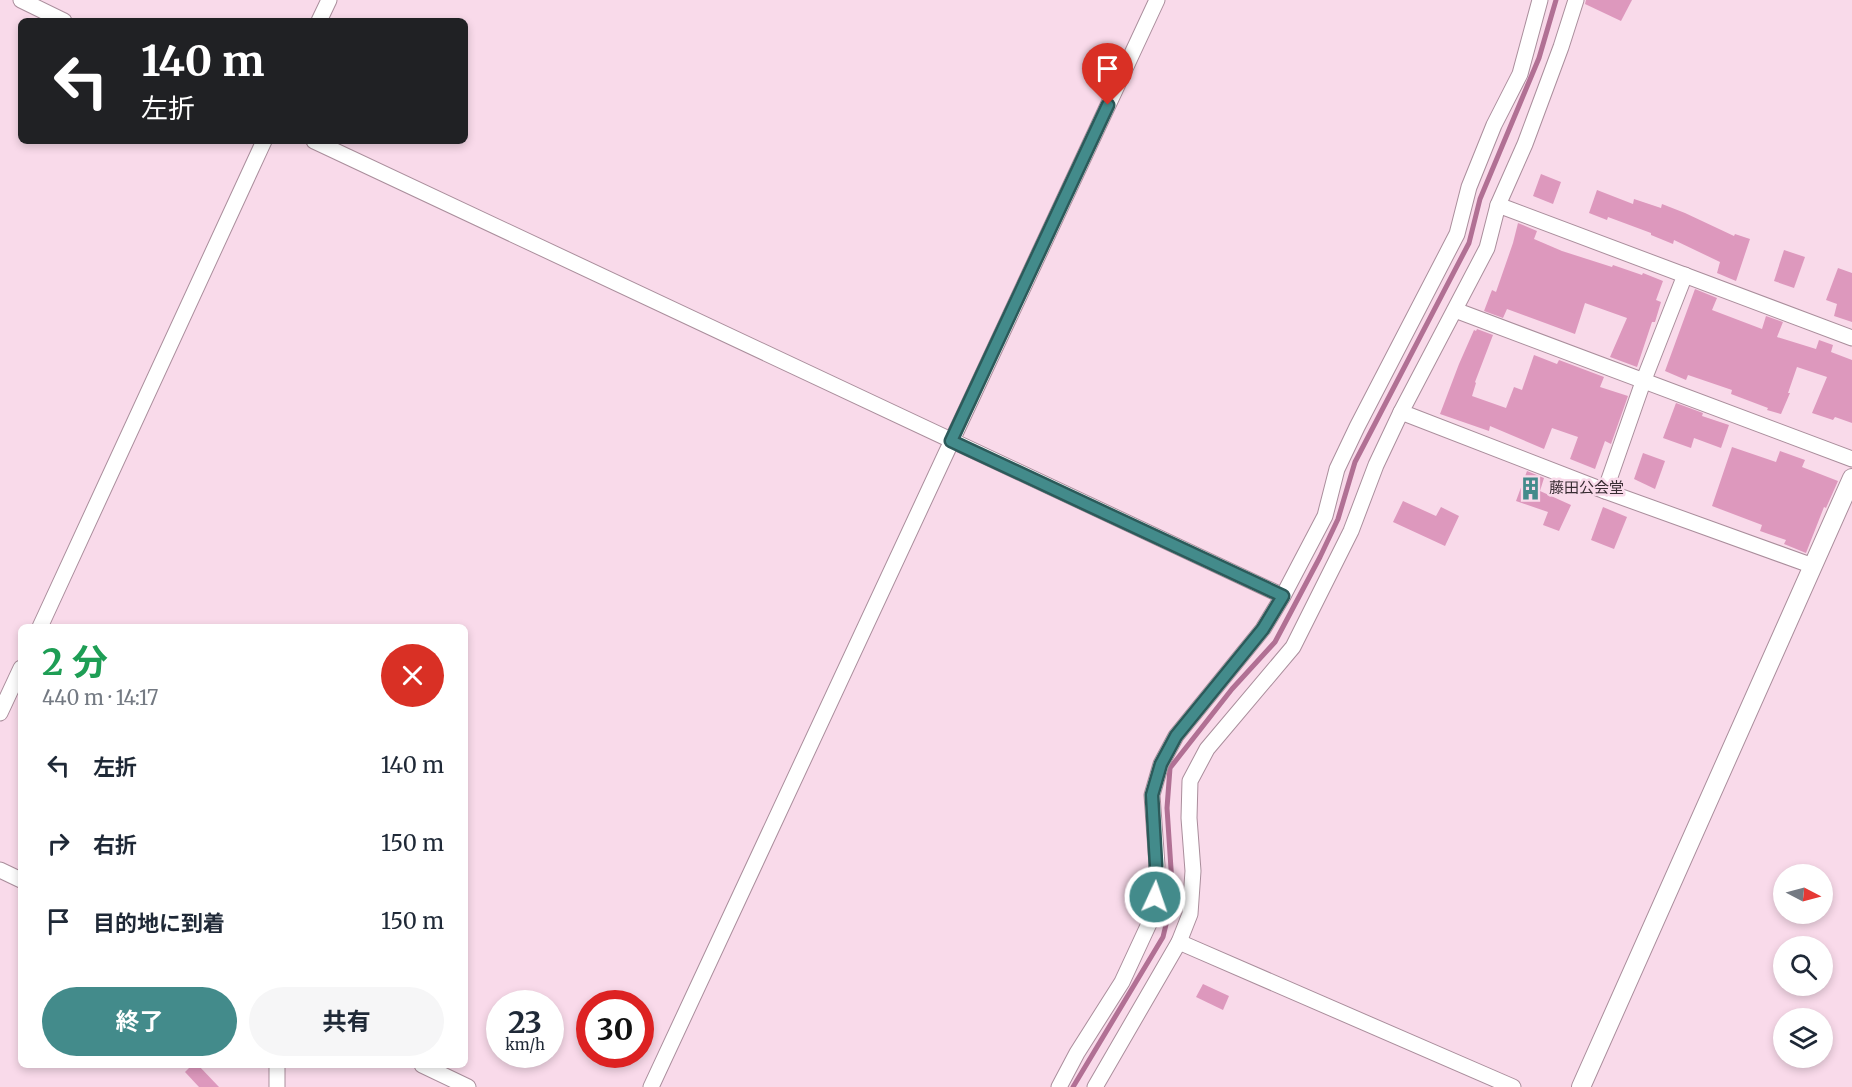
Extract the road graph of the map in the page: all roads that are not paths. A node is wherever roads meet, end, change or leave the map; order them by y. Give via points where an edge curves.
1 (21, 0) edge
2 (329, 0) edge
3 (1157, 0) edge
4 (1540, 0) edge
5 (1576, 0) edge
6 (58, 18) edge
7 (320, 18) edge
8 (263, 144) edge
9 (320, 144) edge
10 (1498, 206) junction
11 (1685, 275) junction
12 (1455, 310) junction
13 (1852, 338) edge
14 (1643, 382) junction
15 (1401, 412) junction
16 (951, 441) junction
17 (1852, 459) edge
18 (1852, 478) edge
19 (1605, 490) junction
20 (1813, 566) junction
21 (1283, 596) junction
22 (41, 624) edge
23 (18, 674) edge
24 (0, 713) edge
25 (0, 870) edge
26 (18, 879) edge
27 (1179, 942) junction
28 (277, 1068) edge
29 (425, 1068) edge
30 (440, 1081) edge
31 (277, 1087) edge
32 (468, 1087) edge
33 (651, 1087) edge
34 (1059, 1087) edge
35 (1095, 1087) edge
36 (1513, 1087) edge
37 (1581, 1087) edge

1 - 6 street
2 - 7 street
3 - 16 street
4 - 21 street via 1520,74 1469,187 1456,234 1357,427 1337,469 1325,516
5 - 10 street via 1525,144
8 - 22 street
9 - 16 street
10 - 11 street
10 - 12 street via 1487,248
11 - 13 street
11 - 14 street
12 - 14 street
12 - 15 street
14 - 17 street
14 - 19 street
15 - 19 street
15 - 27 street via 1351,531 1293,647 1207,749 1190,781 1194,871 1190,914
16 - 21 street
16 - 33 street
18 - 20 street
19 - 20 street
20 - 37 street
21 - 34 street via 1263,629 1176,736 1161,764 1152,795 1154,913 1122,982
23 - 24 street
25 - 26 street
27 - 35 street
27 - 36 street
28 - 31 street
29 - 30 street
30 - 32 street

